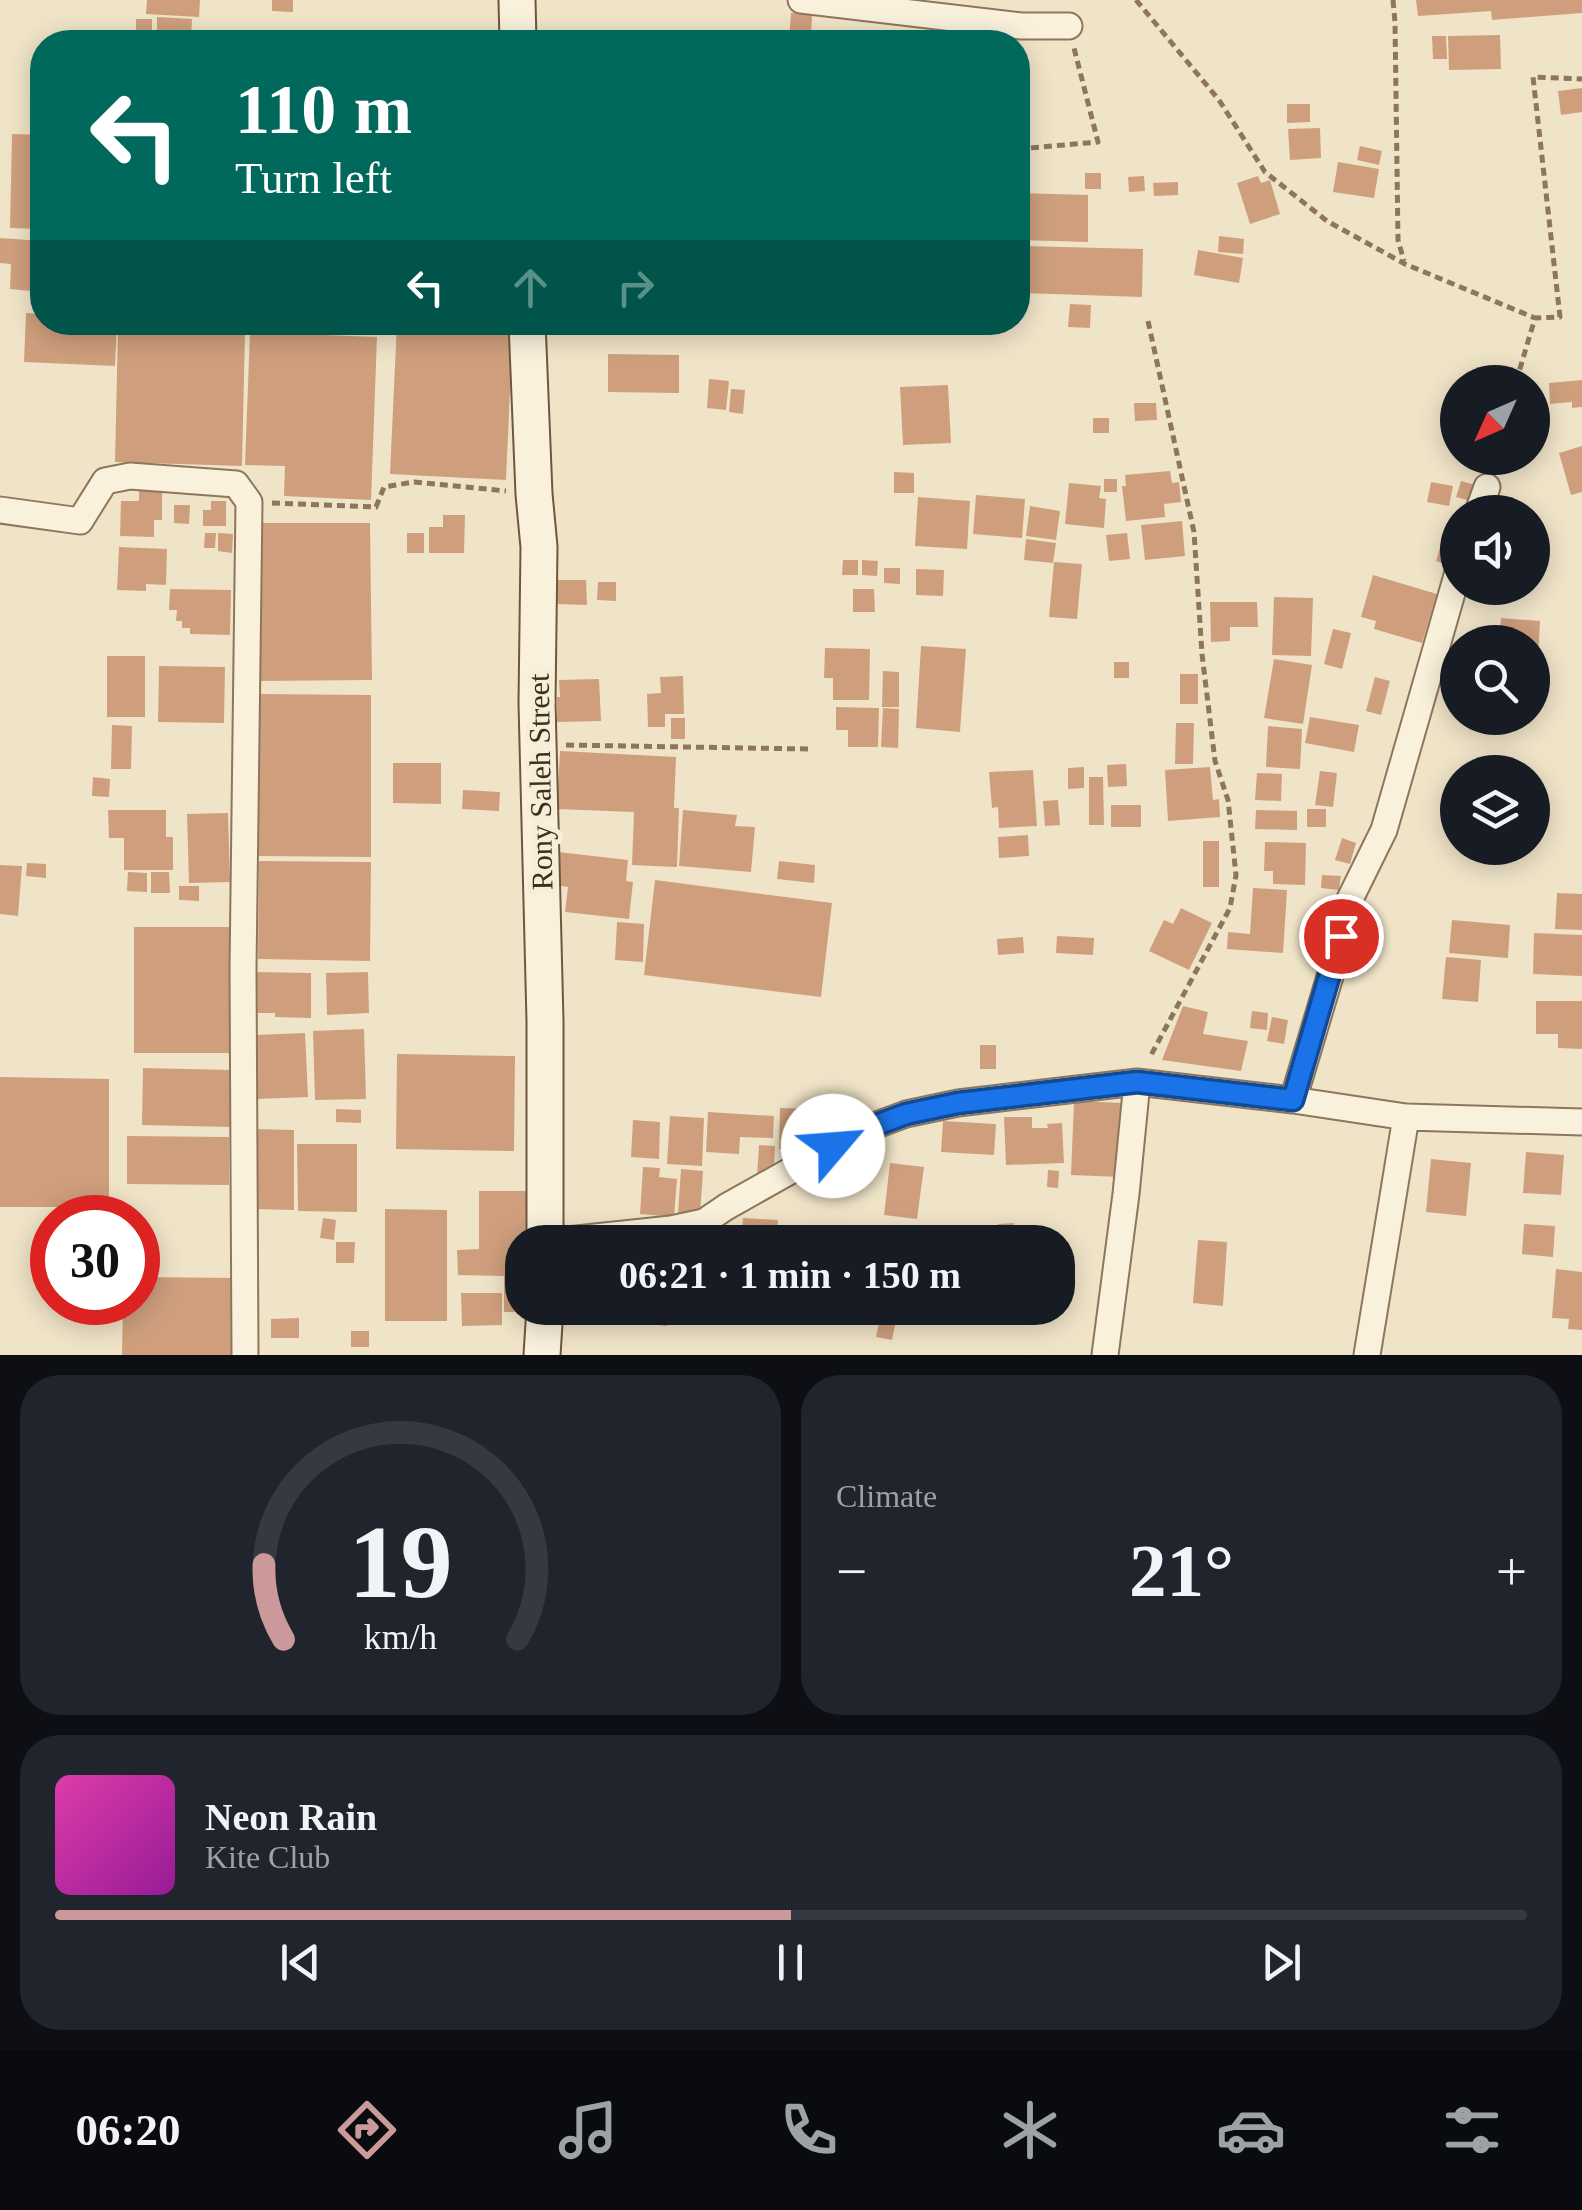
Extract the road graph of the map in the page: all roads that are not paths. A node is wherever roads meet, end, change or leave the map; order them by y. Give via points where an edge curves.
1 (517, 0) edge
2 (801, 0) edge
3 (1069, 26) road end
4 (518, 30) edge
5 (528, 335) edge
6 (1488, 486) dead end
7 (1485, 495) edge
8 (0, 510) edge
9 (1449, 605) edge
10 (1137, 1082) junction
11 (1293, 1100) junction
12 (1406, 1117) junction
13 (1582, 1122) edge
14 (546, 1225) edge
15 (690, 1225) edge
16 (544, 1325) edge
17 (245, 1355) edge
18 (542, 1355) edge
19 (1105, 1355) edge
20 (1367, 1355) edge

1 - 4 street
2 - 3 street
5 - 14 street, Rony Saleh Street via 539,547
6 - 7 street
8 - 17 street via 80,521 104,481 130,476 236,484 249,502
9 - 11 street via 1384,830 1350,899
10 - 11 street
10 - 15 street via 906,1114 863,1130
10 - 19 street
11 - 12 street
12 - 13 street
12 - 20 street
16 - 18 street

